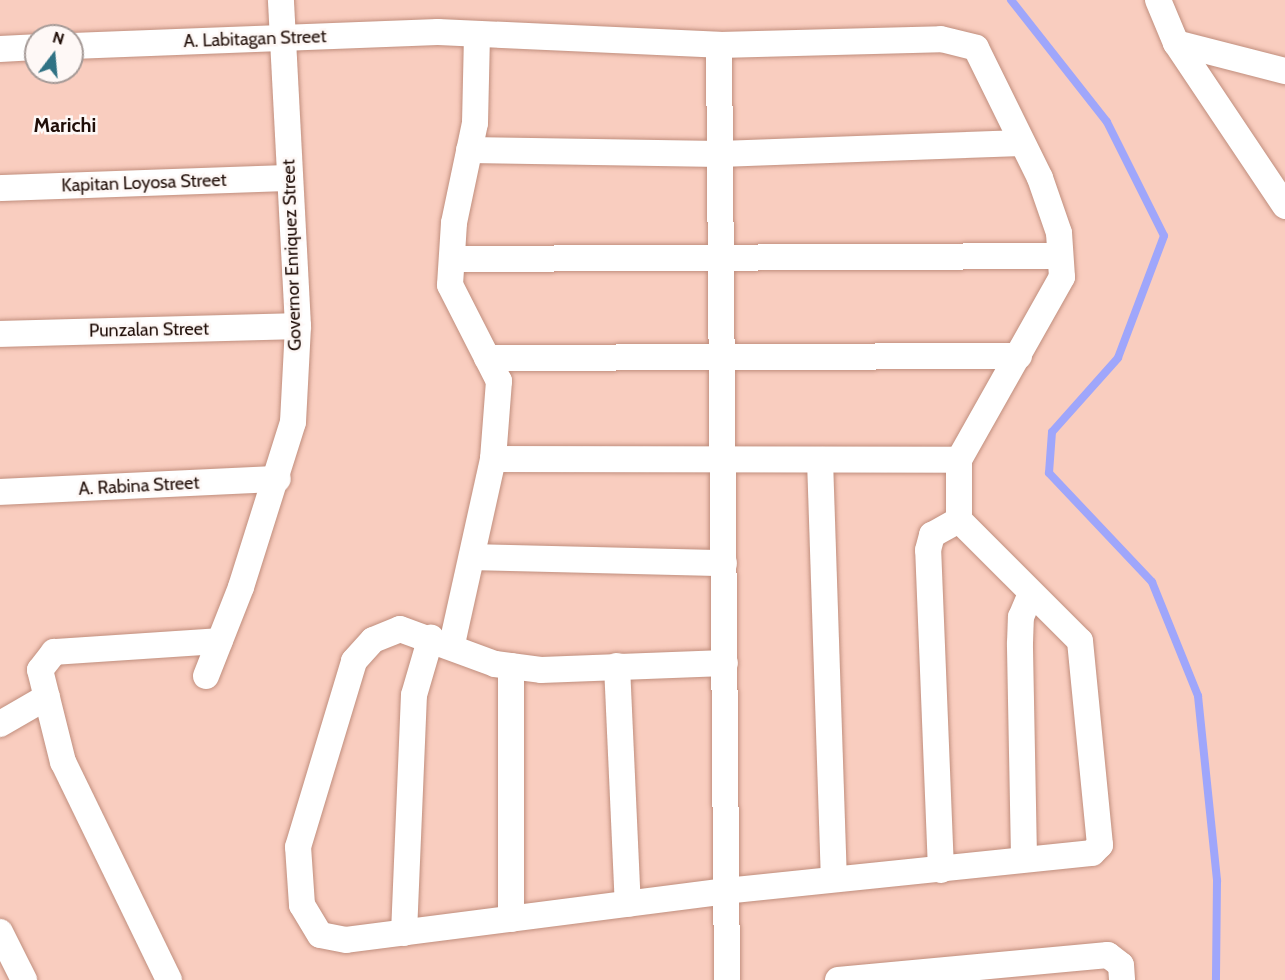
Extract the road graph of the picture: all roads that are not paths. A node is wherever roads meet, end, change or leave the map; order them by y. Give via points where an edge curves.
1 (282, 0) edge
2 (1158, 0) edge
3 (477, 34) junction
4 (283, 38) junction
5 (1176, 43) junction
6 (718, 45) junction
7 (84, 46) edge
8 (24, 48) edge
9 (0, 49) edge
10 (1285, 71) edge
11 (1022, 143) junction
12 (470, 150) junction
13 (720, 154) junction
14 (288, 178) junction
15 (0, 188) edge
16 (1285, 206) edge
17 (1060, 256) junction
18 (452, 259) junction
19 (721, 259) junction
20 (298, 326) junction
21 (0, 334) edge
22 (722, 354) junction
23 (1019, 356) junction
24 (487, 358) junction
25 (493, 459) junction
26 (820, 460) junction
27 (959, 460) junction
28 (723, 463) junction
29 (278, 479) junction
30 (0, 492) edge
31 (959, 520) junction
32 (472, 557) junction
33 (724, 564) junction
34 (1031, 594) junction
35 (220, 640) junction
36 (442, 641) junction
37 (725, 663) junction
38 (510, 666) junction
39 (617, 666) junction
40 (206, 676) dead end
41 (47, 697) junction
42 (0, 724) edge
43 (1024, 857) junction
44 (941, 870) junction
45 (834, 879) junction
46 (727, 891) junction
47 (628, 904) junction
48 (511, 919) junction
49 (0, 932) edge
50 (404, 933) junction
51 (24, 980) edge
52 (169, 980) edge
53 (727, 980) edge
54 (838, 980) edge
55 (1122, 980) edge

1 - 4 street, Governor Enriquez Street
2 - 5 street
3 - 4 street, A. Labitagan Street
3 - 6 street, A. Labitagan Street
3 - 12 street
4 - 7 street, A. Labitagan Street
4 - 14 street, Governor Enriquez Street
5 - 10 street
5 - 16 street
6 - 11 street, A. Labitagan Street via 941,39 976,48
6 - 13 street
8 - 9 street
11 - 13 street
11 - 17 street, A. Labitagan Street via 1059,233
12 - 13 street
12 - 18 street
13 - 19 street
14 - 15 street, Kapitan Loyosa Street
14 - 20 street, Governor Enriquez Street
17 - 19 street
17 - 23 street, A. Labitagan Street via 1062,277
18 - 19 street
18 - 24 street via 450,285
19 - 22 street
20 - 21 street, Punzalan Street
20 - 29 street, Governor Enriquez Street via 293,422
22 - 23 street
22 - 24 street
22 - 28 street
23 - 27 street, A. Labitagan Street
24 - 25 street via 499,381
25 - 28 street
25 - 32 street
26 - 27 street
26 - 28 street
26 - 45 street
27 - 31 street
28 - 33 street
29 - 30 street, A. Rabina Street
29 - 35 street, Governor Enriquez Street
31 - 34 street
31 - 44 street via 932,535 927,550
32 - 33 street
32 - 36 street
33 - 37 street
34 - 43 street via 1021,618 1020,643
34 - 43 street via 1080,641 1103,837 1092,853
35 - 40 street, Governor Enriquez Street
35 - 41 street via 54,652 40,670
36 - 38 street
36 - 50 street via 414,695
36 - 50 street via 400,629 373,640 354,661 298,847 302,905 320,935 346,940
37 - 39 street
37 - 46 street
38 - 39 street
38 - 48 street
39 - 47 street
41 - 42 street
41 - 52 street via 63,762
43 - 44 street
44 - 45 street
45 - 46 street
46 - 47 street
46 - 53 street
47 - 48 street
48 - 50 street
49 - 51 street
54 - 55 street via 1108,955 1121,964

